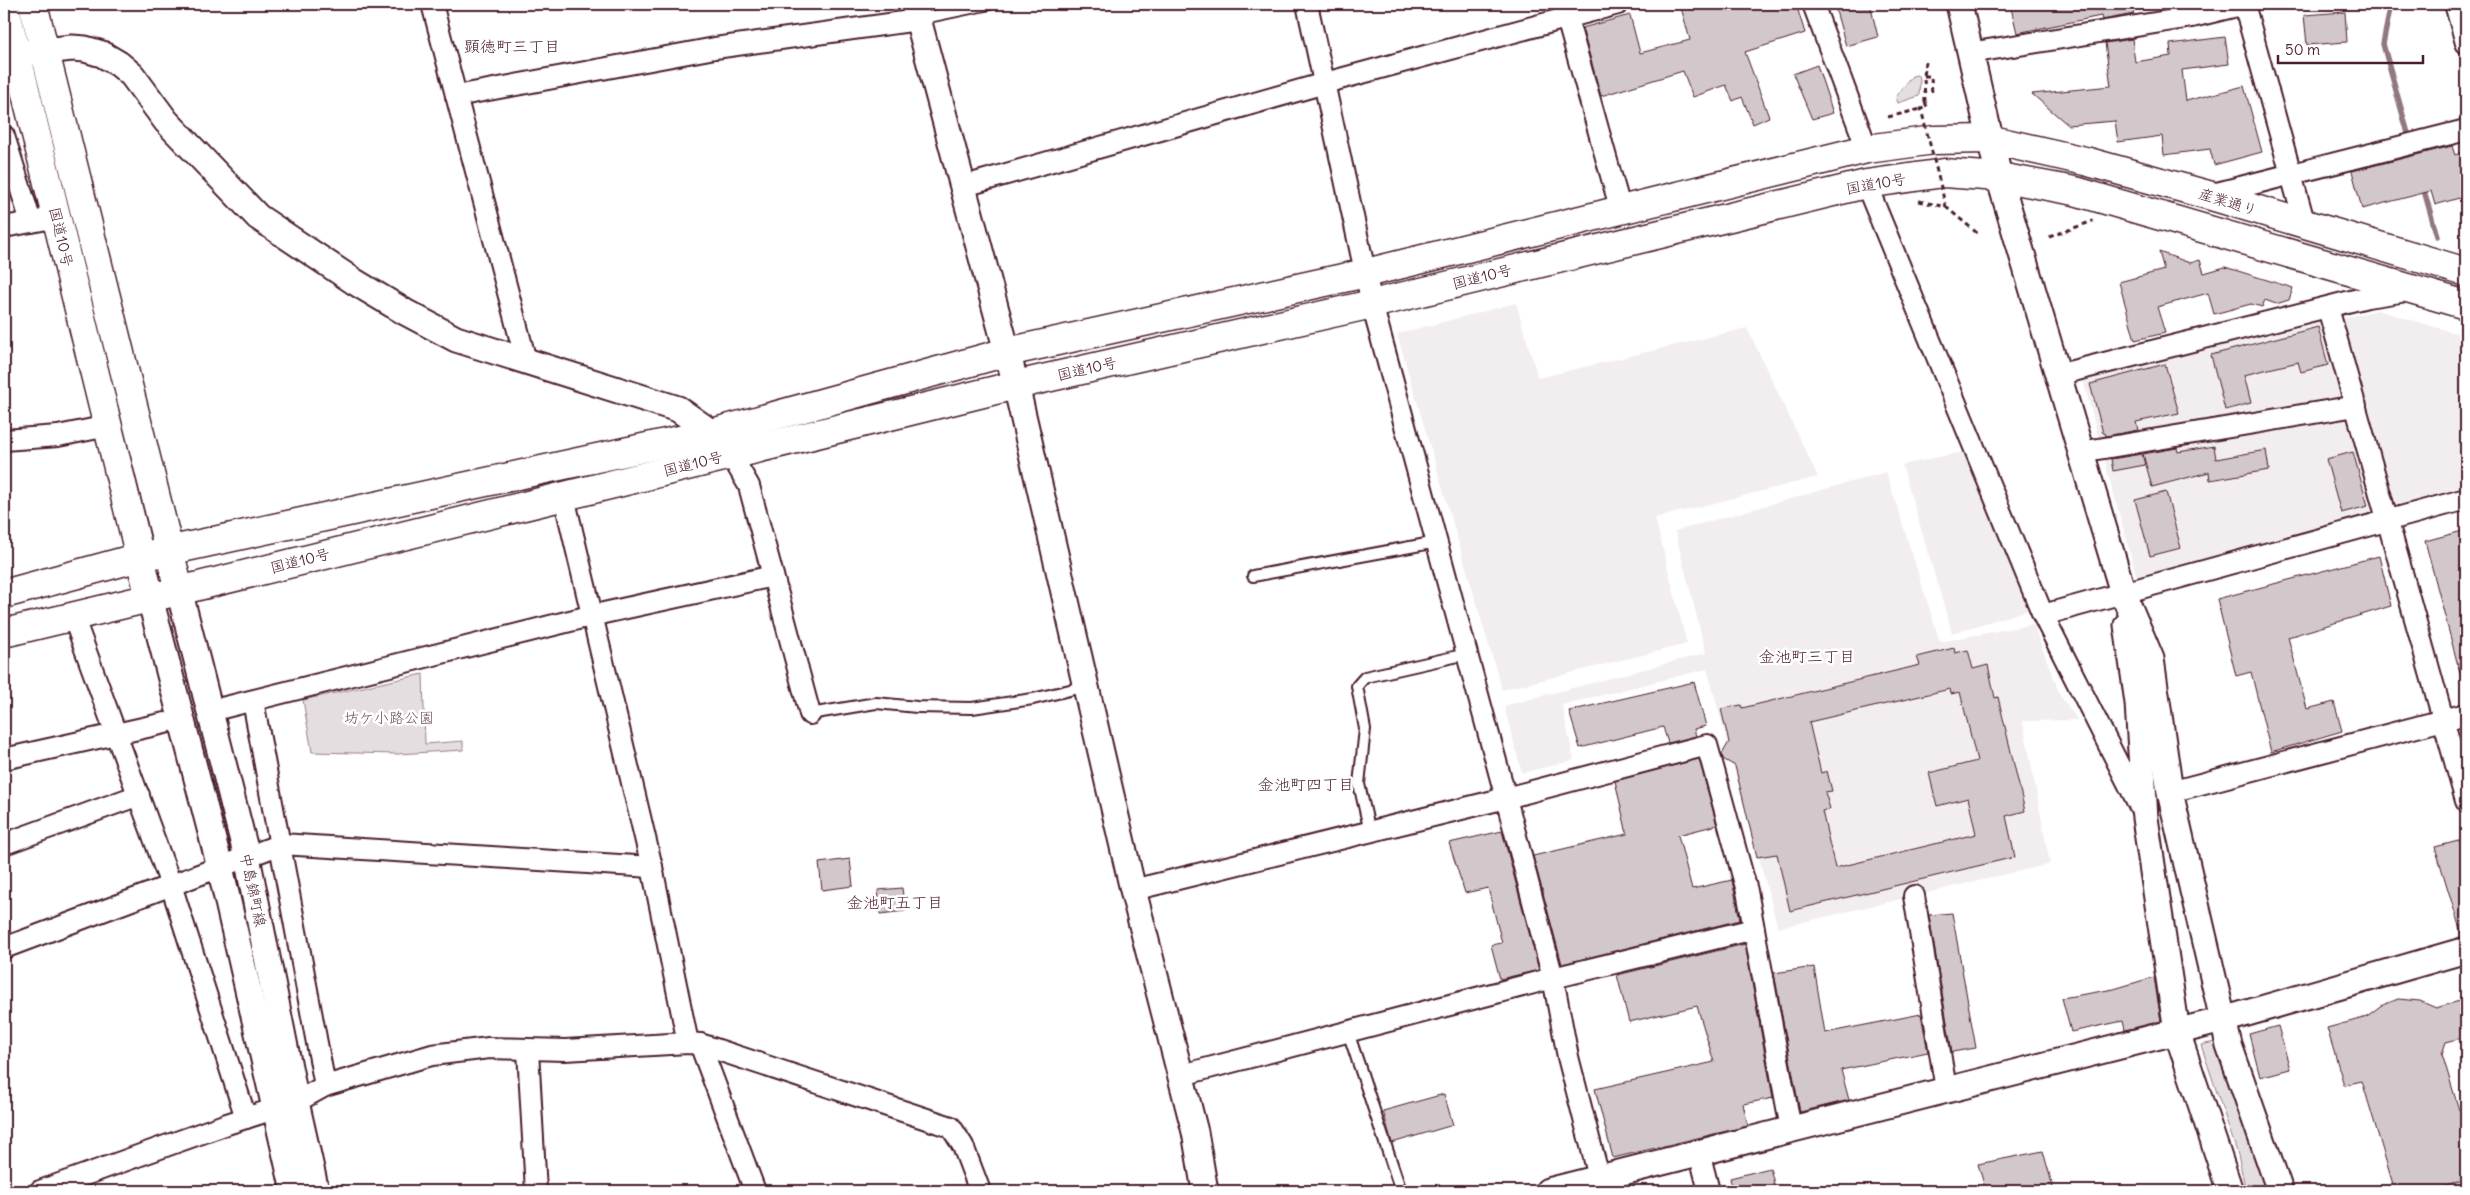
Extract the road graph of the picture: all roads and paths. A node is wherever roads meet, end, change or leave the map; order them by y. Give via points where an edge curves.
1 (4, 4) edge
2 (33, 4) edge
3 (432, 4) edge
4 (990, 4) edge
5 (1307, 4) edge
6 (1618, 4) edge
7 (1813, 4) edge
8 (1959, 4) edge
9 (2244, 4) edge
10 (2455, 4) edge
11 (1565, 11) edge
12 (916, 12) edge
13 (2466, 43) edge
14 (44, 51) junction
15 (1969, 53) junction
16 (10, 54) edge
17 (1926, 62) dead end
18 (1924, 76) junction
19 (1324, 84) junction
20 (456, 96) junction
21 (1932, 96) dead end
22 (1920, 108) junction
23 (1888, 117) dead end
24 (2466, 130) edge
25 (4, 136) edge
26 (1988, 138) junction
27 (1867, 149) junction
28 (2291, 173) junction
29 (1999, 177) junction
30 (1866, 184) junction
31 (962, 187) junction
32 (2208, 195) junction
33 (1914, 200) dead end
34 (1946, 207) junction
35 (1621, 211) junction
36 (44, 219) junction
37 (2103, 224) dead end
38 (2305, 226) junction
39 (4, 227) edge
40 (1977, 233) dead end
41 (2049, 237) dead end
42 (2466, 272) edge
43 (1366, 273) junction
44 (2414, 290) junction
45 (1372, 304) junction
46 (2466, 305) edge
47 (2328, 308) junction
48 (1007, 352) junction
49 (526, 361) junction
50 (2057, 375) junction
51 (1016, 385) junction
52 (2356, 406) junction
53 (108, 426) junction
54 (712, 433) junction
55 (4, 440) edge
56 (2080, 452) junction
57 (731, 454) junction
58 (564, 497) junction
59 (2466, 499) edge
60 (2388, 520) junction
61 (1437, 542) junction
62 (171, 550) junction
63 (140, 557) junction
64 (773, 576) junction
65 (1253, 576) dead end
66 (179, 590) junction
67 (2123, 593) junction
68 (4, 594) edge
69 (150, 598) junction
70 (2043, 615) junction
71 (73, 616) junction
72 (590, 616) junction
73 (4, 633) edge
74 (1467, 654) junction
75 (1086, 686) junction
76 (253, 701) junction
77 (222, 708) dead end
78 (810, 714) joint
79 (2466, 714) edge
80 (2444, 720) junction
81 (165, 723) dead end
82 (118, 733) junction
83 (4, 759) edge
84 (2170, 792) junction
85 (139, 795) junction
86 (1506, 798) junction
87 (2466, 801) edge
88 (2145, 818) junction
89 (1370, 832) junction
90 (4, 844) edge
91 (281, 844) junction
92 (247, 857) junction
93 (220, 867) junction
94 (652, 867) junction
95 (171, 885) junction
96 (1133, 890) junction
97 (1914, 896) dead end
98 (1754, 929) junction
99 (4, 948) edge
100 (2466, 950) edge
101 (1553, 978) junction
102 (2223, 1020) junction
103 (1348, 1032) junction
104 (2177, 1032) junction
105 (694, 1043) junction
106 (528, 1050) junction
107 (1182, 1076) junction
108 (325, 1086) junction
109 (1946, 1089) junction
110 (285, 1106) junction
111 (246, 1118) junction
112 (1792, 1129) junction
113 (1699, 1152) junction
114 (1599, 1177) junction
115 (40, 1191) edge
116 (294, 1191) edge
117 (316, 1191) edge
118 (536, 1191) edge
119 (755, 1191) edge
120 (980, 1191) edge
121 (1205, 1191) edge
122 (1401, 1191) edge
123 (1548, 1191) edge
124 (1709, 1191) edge
125 (2230, 1191) edge
126 (2280, 1191) edge

1 - 16 main road, 国道10号
2 - 14 main road, 国道10号
3 - 20 street
4 - 12 lane
5 - 19 street
6 - 11 street
7 - 27 street
8 - 15 street
9 - 15 street via 2192,16
9 - 28 street
10 - 13 street
11 - 19 street
11 - 35 street
12 - 20 street
12 - 31 street
14 - 16 street
14 - 49 street via 85,49 119,64 132,75 166,121 258,217 405,312 456,339
14 - 62 main road, 国道10号
15 - 26 street
16 - 36 main road, 国道10号
17 - 18 path
18 - 21 path via 1931,76
18 - 22 path, bridge via 1927,107
19 - 31 street
19 - 43 street
20 - 49 street
22 - 23 path
22 - 34 path, bridge
24 - 28 street
25 - 36 street
26 - 27 main road, 国道10号 via 1934,140
26 - 29 street
26 - 32 main road, 産業通り
27 - 35 main road, 国道10号
28 - 32 street
28 - 38 street
29 - 30 main road, 国道10号 via 1944,173
29 - 44 main road via 2075,191
29 - 50 street
30 - 45 main road, 国道10号
30 - 70 street
31 - 48 street
32 - 38 main road, 産業通り
33 - 34 path
34 - 40 path
35 - 43 main road, 国道10号
36 - 39 street
36 - 53 main road, 国道10号
37 - 41 path via 2094,221
38 - 42 main road, 産業通り
43 - 45 street
43 - 48 main road, 国道10号
44 - 46 main road
44 - 47 street via 2367,297
45 - 51 main road, 国道10号
45 - 61 street
47 - 50 street
47 - 52 street
48 - 51 street
48 - 54 main road, 国道10号
49 - 54 street via 678,409
50 - 56 street
51 - 57 main road, 国道10号
51 - 75 street
52 - 56 street
52 - 60 street
53 - 55 street via 58,436
53 - 63 main road, 国道10号
54 - 57 street
54 - 62 main road, 国道10号
56 - 67 street
57 - 58 main road, 国道10号
57 - 64 street via 748,486
58 - 66 main road, 国道10号
58 - 72 street
59 - 60 street
60 - 67 street
60 - 80 street
61 - 65 lane
61 - 74 street
62 - 63 main road, 国道10号
62 - 66 main road, 国道10号
63 - 68 main road
63 - 69 main road, 国道10号
64 - 72 street
64 - 78 street
66 - 69 main road, 国道10号
66 - 92 street, 中島錦町線
67 - 70 street
67 - 84 street via 2151,659
67 - 88 street via 2138,703
69 - 71 main road
69 - 93 street, 中島錦町線
70 - 88 street
71 - 73 main road
71 - 82 street
72 - 76 street
72 - 94 street
74 - 86 street
74 - 89 lane via 1365,677 1357,686 1365,729 1359,784
75 - 78 lane via 1033,699 972,708 876,703
75 - 96 street
76 - 77 street
76 - 91 street
79 - 80 street
80 - 84 street
80 - 87 street
81 - 82 street
82 - 83 street
82 - 85 street
84 - 102 street
85 - 90 street
85 - 95 street
86 - 89 street
86 - 98 street via 1707,745 1747,891
86 - 101 street
88 - 104 street
89 - 96 street
91 - 92 street
91 - 94 street
91 - 108 street
92 - 93 street
92 - 110 street, 中島錦町線
93 - 95 street
93 - 110 street, 中島錦町線
94 - 105 street
95 - 99 street
95 - 111 street
96 - 107 street
97 - 109 street
98 - 101 street
98 - 112 street
100 - 102 street
101 - 103 street
101 - 114 street via 1568,1057
102 - 104 street
102 - 126 street
103 - 107 street
103 - 122 lane
104 - 109 street
104 - 125 street
105 - 106 street
105 - 119 street
105 - 120 street via 951,1127 963,1146
106 - 108 street via 490,1048 432,1055
106 - 118 street
107 - 121 street via 1196,1132
108 - 110 street
109 - 112 street
110 - 111 street
110 - 116 street, 中島錦町線
110 - 117 street, 中島錦町線
111 - 115 street
112 - 113 street
113 - 114 street
113 - 124 street
114 - 123 street

